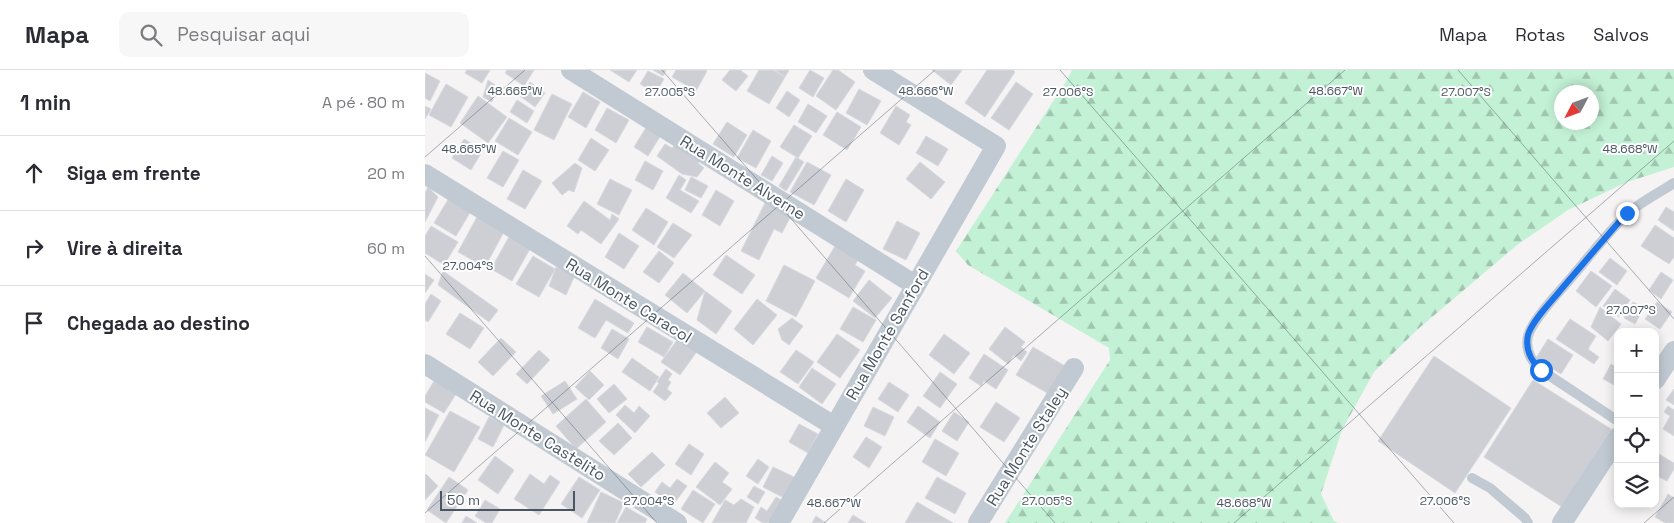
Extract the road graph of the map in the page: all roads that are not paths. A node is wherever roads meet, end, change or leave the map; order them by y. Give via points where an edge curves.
1 (571, 70) edge
2 (873, 70) edge
3 (425, 174) edge
4 (1674, 183) edge
5 (915, 285) junction
6 (1674, 352) edge
7 (425, 364) edge
8 (1075, 368) dead end
9 (1659, 374) edge
10 (1614, 418) edge
11 (834, 426) junction
12 (1614, 443) edge
13 (1472, 478) dead end
14 (677, 523) edge
15 (779, 523) edge
16 (978, 523) edge
17 (1528, 523) edge
18 (1562, 523) edge

1 - 5 street, Rua Monte Alverne
2 - 5 street, Rua Monte Sanford via 996,146
3 - 11 street, Rua Monte Caracol
4 - 10 lane via 1627,213 1550,303 1528,337 1530,355 1541,370
5 - 11 street, Rua Monte Sanford
6 - 9 street
7 - 14 street, Rua Monte Castelito
8 - 16 street, Rua Monte Staley
11 - 15 street, Rua Monte Sanford
12 - 18 street
13 - 17 lane via 1489,488

